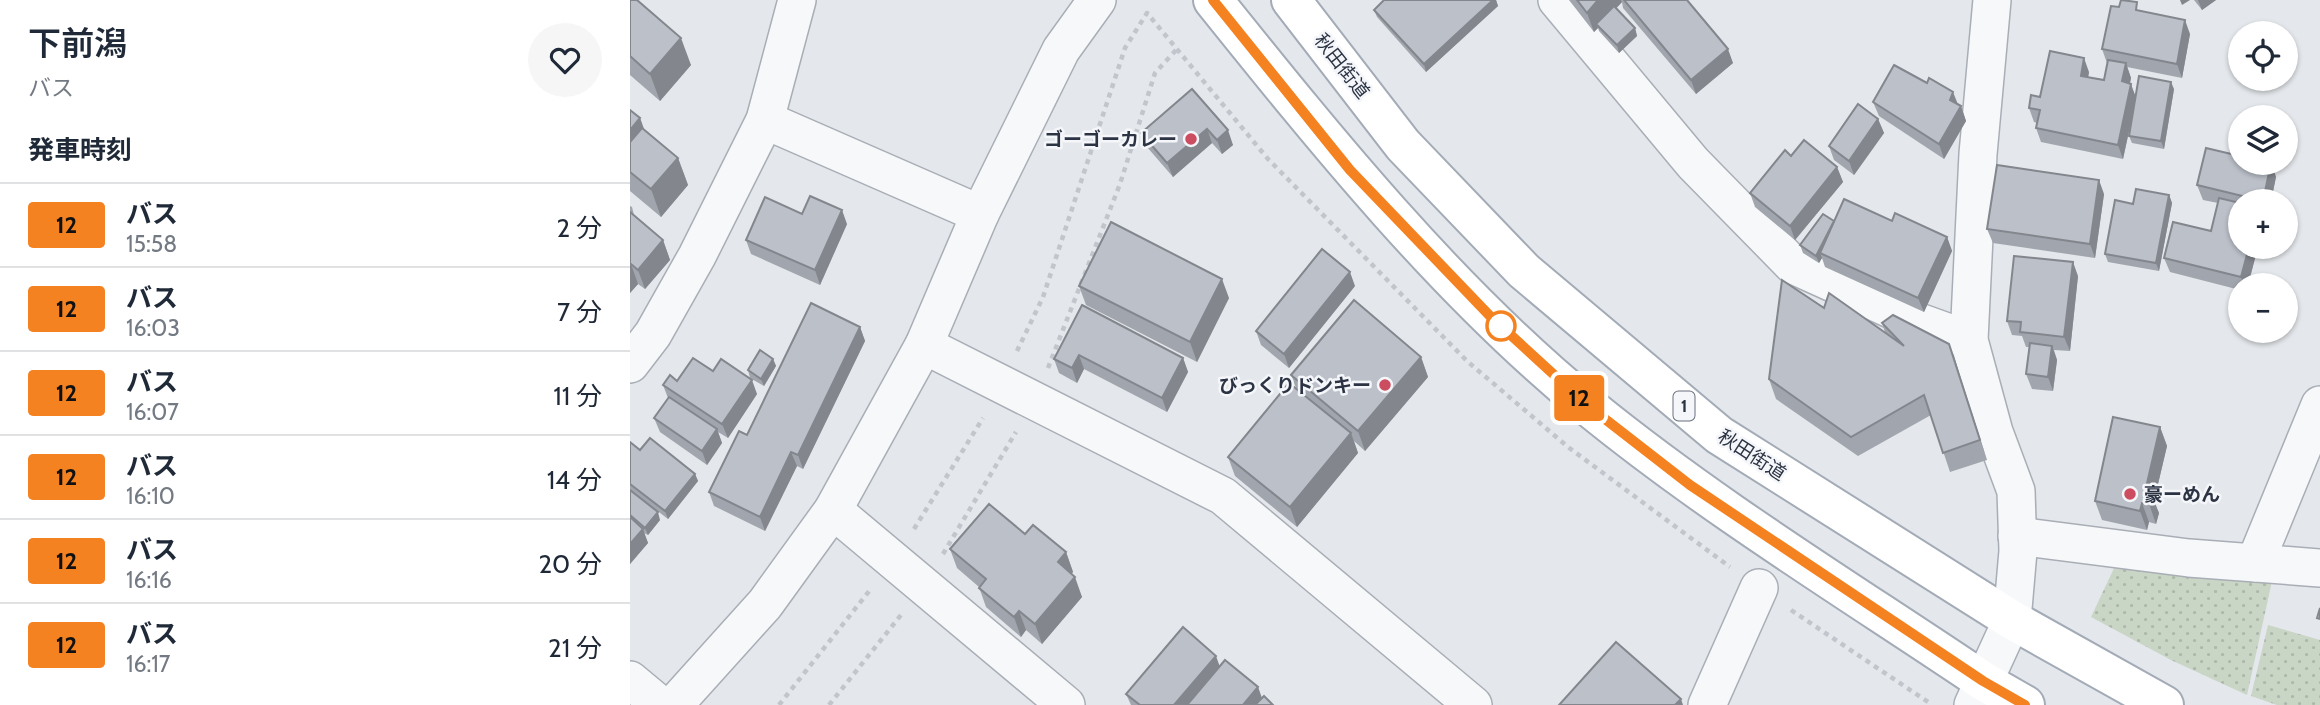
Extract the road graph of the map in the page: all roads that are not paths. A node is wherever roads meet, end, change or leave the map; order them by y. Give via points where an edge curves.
1 (797, 0) edge
2 (1097, 0) edge
3 (1213, 0) edge
4 (1291, 0) edge
5 (1557, 0) edge
6 (1993, 0) edge
7 (765, 120) junction
8 (980, 214) junction
9 (641, 324) edge
10 (1969, 340) junction
11 (924, 345) junction
12 (630, 364) edge
13 (2320, 405) edge
14 (833, 510) junction
15 (2017, 536) junction
16 (2255, 563) junction
17 (2320, 568) edge
18 (1759, 588) dead end
19 (2012, 620) junction
20 (630, 680) edge
21 (1978, 693) edge
22 (660, 705) edge
23 (674, 705) edge
24 (1066, 705) edge
25 (1473, 705) edge
26 (1707, 705) edge
27 (2025, 705) edge
28 (2164, 705) edge

1 - 7 street
2 - 8 street via 1061,50
3 - 21 main road via 1350,170 1490,316 1587,405
4 - 19 main road, 秋田街道 / 1 via 1403,145 1524,271 1719,436
5 - 10 street via 1692,163 1793,265 1919,323
6 - 10 street via 1978,154
7 - 8 street
7 - 9 street via 697,256
8 - 11 street
9 - 12 street
10 - 15 street via 2016,491
11 - 14 street
11 - 25 street via 1223,496
13 - 16 street
14 - 23 street via 765,604
14 - 24 street
15 - 16 street
15 - 19 street
16 - 17 street
18 - 26 street
19 - 21 street
19 - 28 main road, 秋田街道 / 1
20 - 22 street
21 - 27 main road

